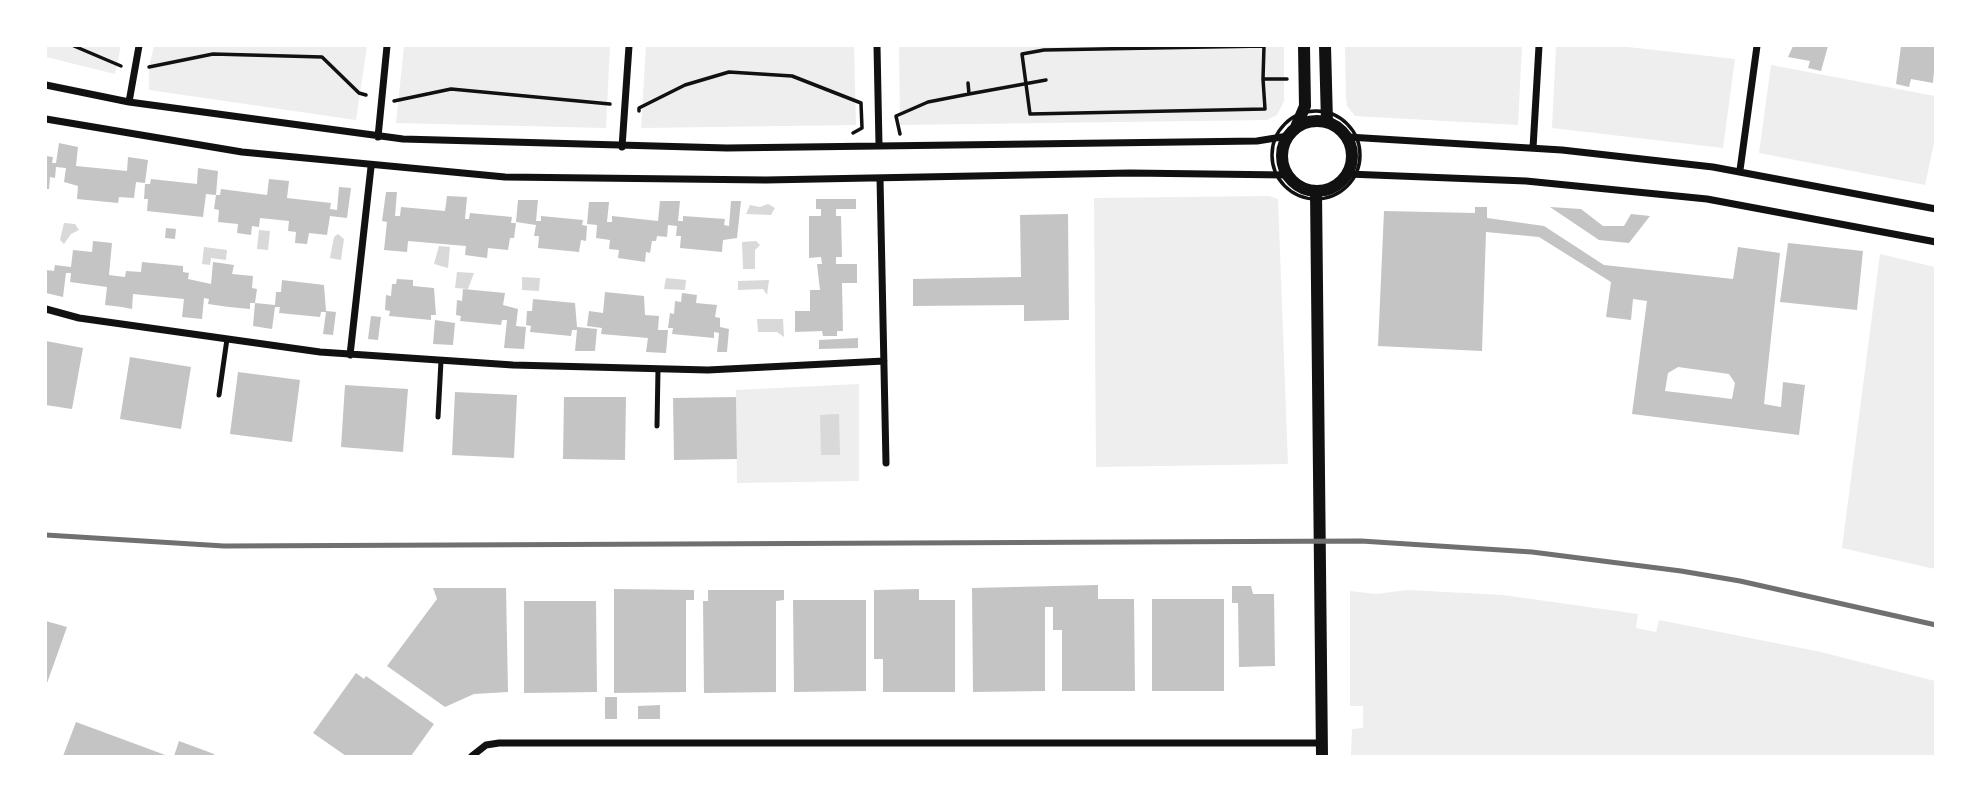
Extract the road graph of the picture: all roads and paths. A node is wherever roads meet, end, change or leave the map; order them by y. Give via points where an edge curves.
1 (74, 46) edge
2 (139, 46) edge
3 (387, 46) edge
4 (629, 46) edge
5 (877, 46) edge
6 (1304, 46) edge
7 (1325, 46) edge
8 (1539, 46) edge
9 (1757, 46) edge
10 (123, 67) dead end
11 (149, 67) dead end
12 (1263, 79) junction
13 (1287, 79) dead end
14 (1045, 80) dead end
15 (968, 83) dead end
16 (1024, 84) junction
17 (46, 85) edge
18 (969, 94) junction
19 (366, 95) dead end
20 (394, 101) dead end
21 (129, 102) junction
22 (610, 104) dead end
23 (643, 107) dead end
24 (1304, 112) junction
25 (1327, 117) junction
26 (46, 119) edge
27 (896, 127) dead end
28 (862, 128) dead end
29 (1286, 134) junction
30 (378, 137) junction
31 (1353, 138) junction
32 (879, 145) junction
33 (622, 147) junction
34 (1533, 148) junction
35 (371, 167) junction
36 (1741, 170) junction
37 (1352, 174) junction
38 (1282, 175) junction
39 (880, 178) junction
40 (1316, 195) junction
41 (1936, 209) edge
42 (1936, 242) edge
43 (46, 310) edge
44 (226, 339) junction
45 (350, 355) junction
46 (441, 361) junction
47 (884, 361) junction
48 (658, 369) junction
49 (219, 395) dead end
50 (438, 417) dead end
51 (657, 426) dead end
52 (886, 463) dead end
53 (1322, 750) edge
54 (471, 757) edge

1 - 10 path
2 - 21 street
3 - 30 street
4 - 33 street
5 - 32 street
6 - 24 street
7 - 25 street
8 - 34 street
9 - 36 street
11 - 19 path via 213,54 322,57
12 - 13 path
12 - 16 path via 1265,110 1030,114
12 - 16 path via 1264,46 1044,50 1022,54
14 - 16 path
15 - 18 path
16 - 18 path
17 - 21 street
18 - 27 path via 928,102 896,116
20 - 22 path via 451,89
21 - 30 street
23 - 28 path via 685,85 729,72 792,76 861,103
24 - 25 path
24 - 29 street
24 - 29 path via 1283,125
25 - 29 street
25 - 31 street
25 - 31 path via 1345,120
26 - 35 street via 242,152
29 - 32 street via 1257,141
29 - 38 street
29 - 38 path via 1272,154
30 - 33 street
31 - 34 street
31 - 37 street
31 - 37 path via 1361,149
32 - 33 street
34 - 36 street
35 - 39 street via 595,179
35 - 45 street
36 - 41 street
37 - 40 street
37 - 40 path via 1341,192
37 - 42 street via 1546,182 1707,200
38 - 39 street
38 - 40 street
38 - 40 path via 1290,190
39 - 47 street
40 - 53 street
43 - 44 street
44 - 45 street
44 - 49 lane
45 - 46 street
46 - 48 street
46 - 50 lane
47 - 48 street
47 - 52 street
48 - 51 lane
53 - 54 street via 499,743 486,745

